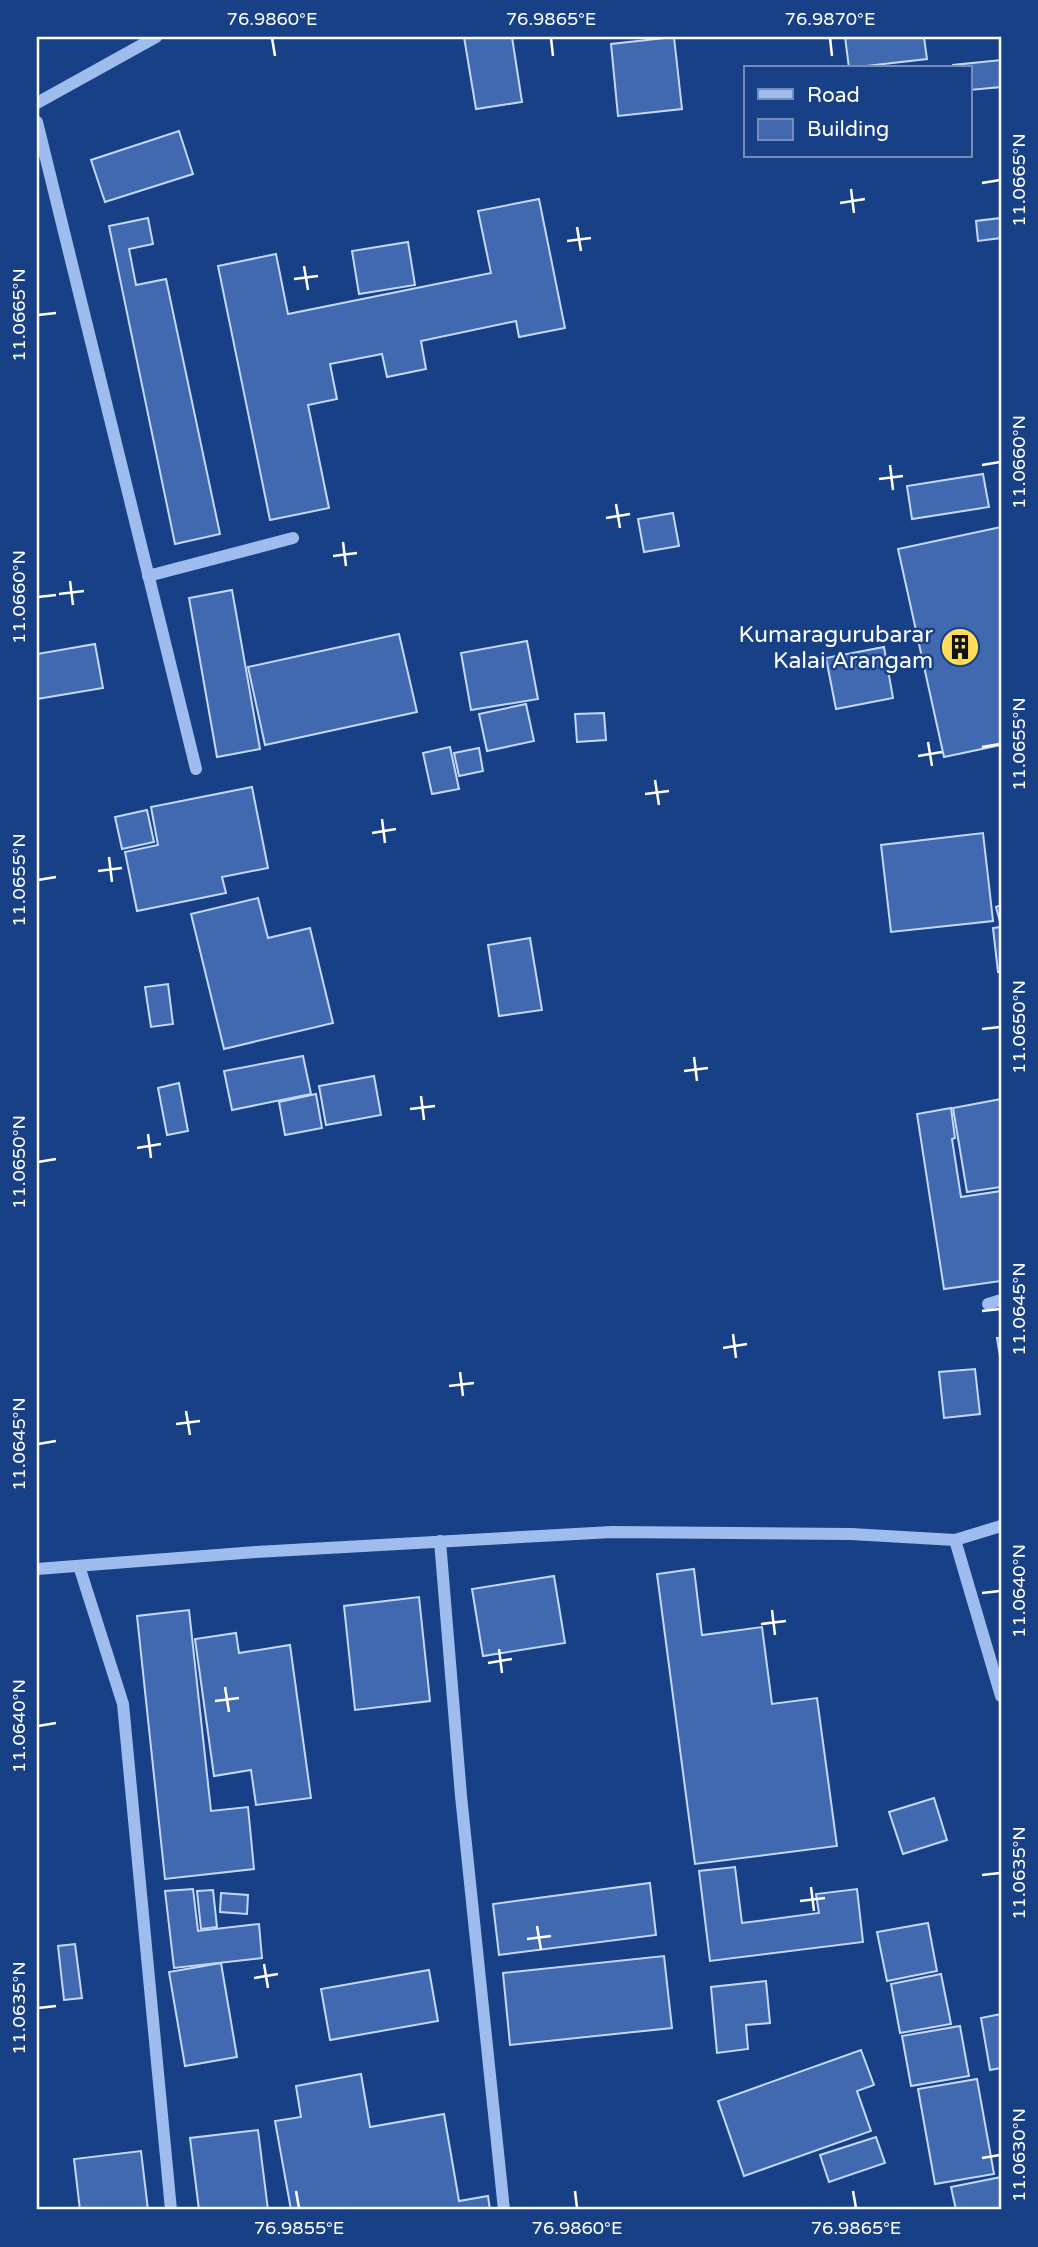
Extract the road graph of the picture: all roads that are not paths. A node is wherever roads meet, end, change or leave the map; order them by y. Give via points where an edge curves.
1 (156, 37) edge
2 (37, 103) edge
3 (37, 122) edge
4 (293, 538) dead end
5 (148, 576) junction
6 (195, 769) dead end
7 (1001, 1300) edge
8 (988, 1304) dead end
9 (1001, 1526) edge
10 (955, 1540) junction
11 (440, 1541) junction
12 (79, 1566) junction
13 (37, 1569) edge
14 (1001, 1696) edge
15 (171, 2210) edge
16 (504, 2210) edge

1 - 2 street
3 - 5 street
4 - 5 street
5 - 6 street
7 - 8 street
9 - 10 street
10 - 11 street via 851,1534 612,1532
10 - 14 street
11 - 12 street
11 - 16 street
12 - 13 street
12 - 15 street via 124,1704

